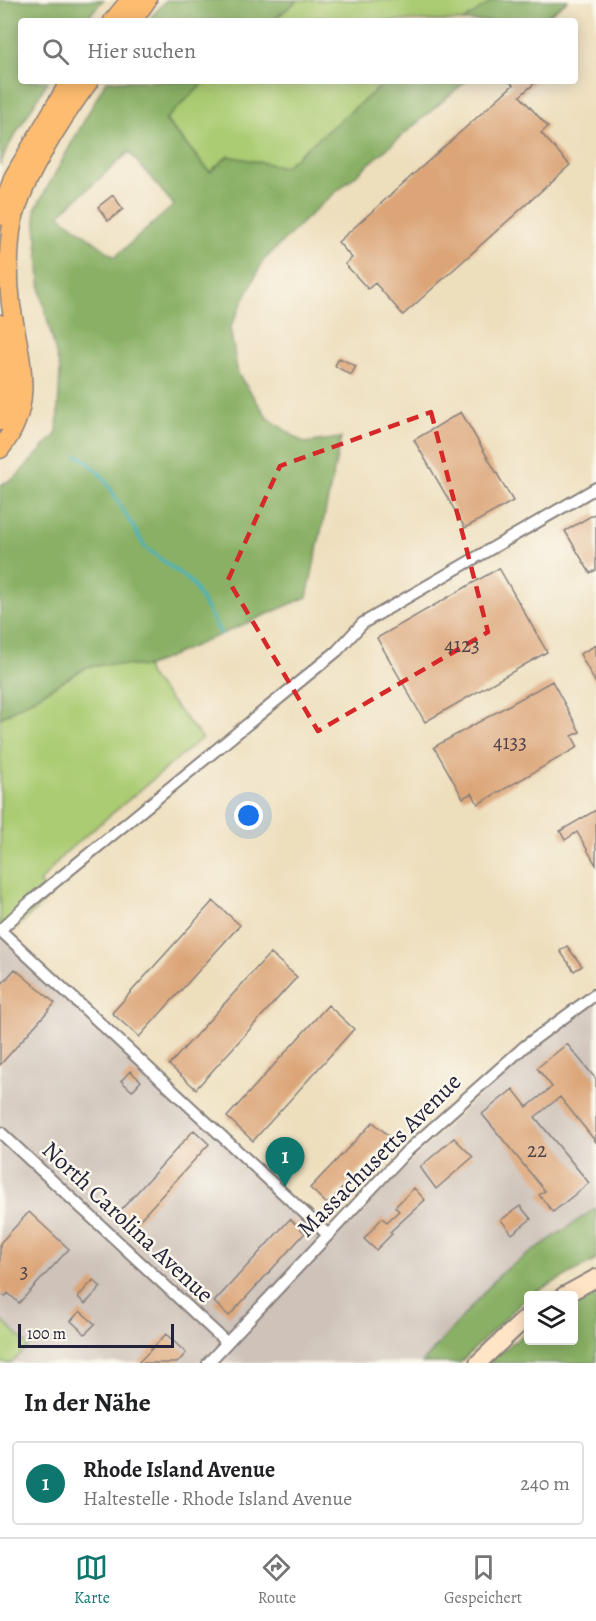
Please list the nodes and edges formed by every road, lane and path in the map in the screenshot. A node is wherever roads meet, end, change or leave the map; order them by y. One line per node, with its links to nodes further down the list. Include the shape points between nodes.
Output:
1 (129, 0): 3 (main road)
2 (147, 0): 4 (main road)
3 (115, 18)
4 (134, 18)
5 (68, 84): 7 (main road, via 14,176)
6 (87, 84): 10 (main road, via 23,190 11,228 8,260 23,401 12,435)
7 (0, 216)
8 (0, 324): 9 (main road, via 7,364 7,398)
9 (0, 421)
10 (0, 449)
11 (596, 489): 12 (street, via 363,623 337,651)
12 (0, 930): 15 (street)
13 (596, 994): 15 (street, Massachusetts Avenue, via 525,1046 440,1120)
14 (0, 1132): 19 (street, North Carolina Avenue)
15 (327, 1234): 19 (street, Massachusetts Avenue)
16 (596, 1278): 17 (main road)
17 (571, 1291)
18 (524, 1320): 21 (main road)
19 (227, 1343): 20 (street, Massachusetts Avenue)
20 (208, 1363)
21 (478, 1363)

